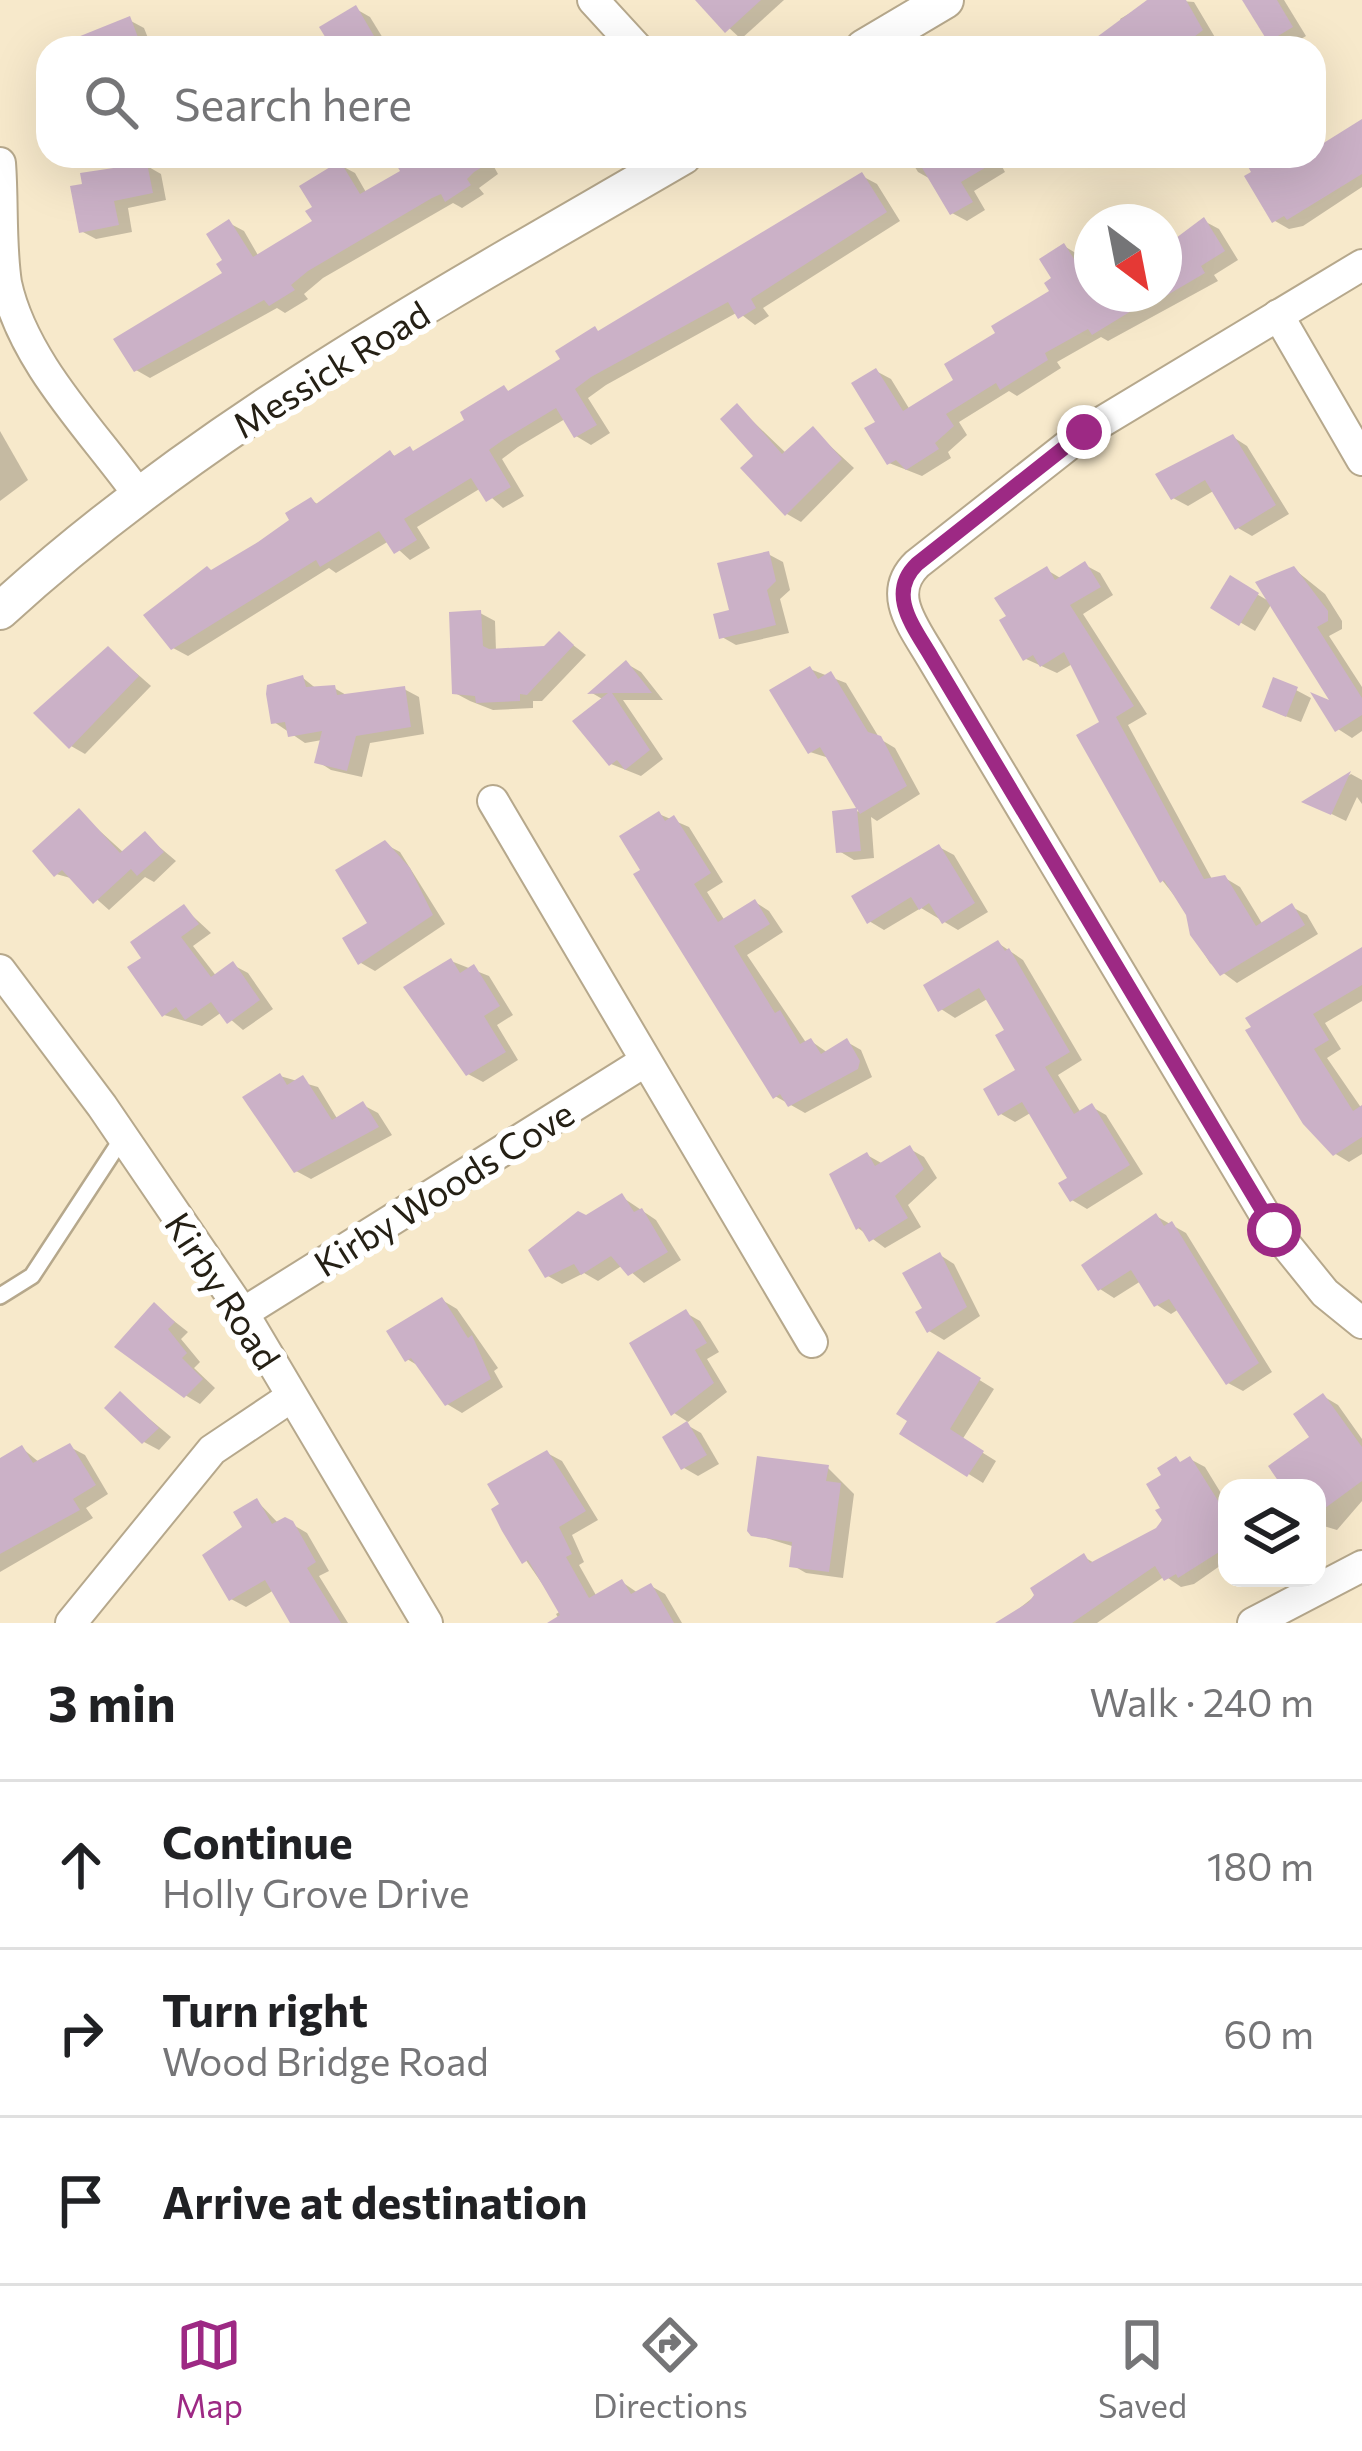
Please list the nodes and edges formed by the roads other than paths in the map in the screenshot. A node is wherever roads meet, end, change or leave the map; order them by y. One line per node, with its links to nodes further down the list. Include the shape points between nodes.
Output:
1 (593, 0): 3 (street)
2 (945, 0): 4 (street)
3 (626, 36)
4 (884, 36)
5 (0, 163): 10 (street, via 1,252 18,321)
6 (662, 168): 10 (street, Messick Road, via 332,361)
7 (1362, 266): 8 (street)
8 (1278, 315): 9 (street); 18 (street, via 1084,432 902,582 910,620 1274,1230 1324,1293)
9 (1362, 460)
10 (139, 494): 11 (street, Messick Road)
11 (0, 611)
12 (493, 801): 14 (street)
13 (0, 970): 15 (street, Kirby Road)
14 (644, 1062): 17 (street, Kirby Woods Cove); 19 (street)
15 (124, 1137): 16 (lane, via 32,1276); 17 (street, Kirby Road)
16 (0, 1296)
17 (242, 1313): 20 (street, Kirby Road)
18 (1362, 1323)
19 (812, 1342)
20 (291, 1397): 22 (street, via 212,1450); 23 (street, Kirby Road)
21 (1362, 1566): 24 (street)
22 (71, 1623)
23 (427, 1623)
24 (1252, 1623)

